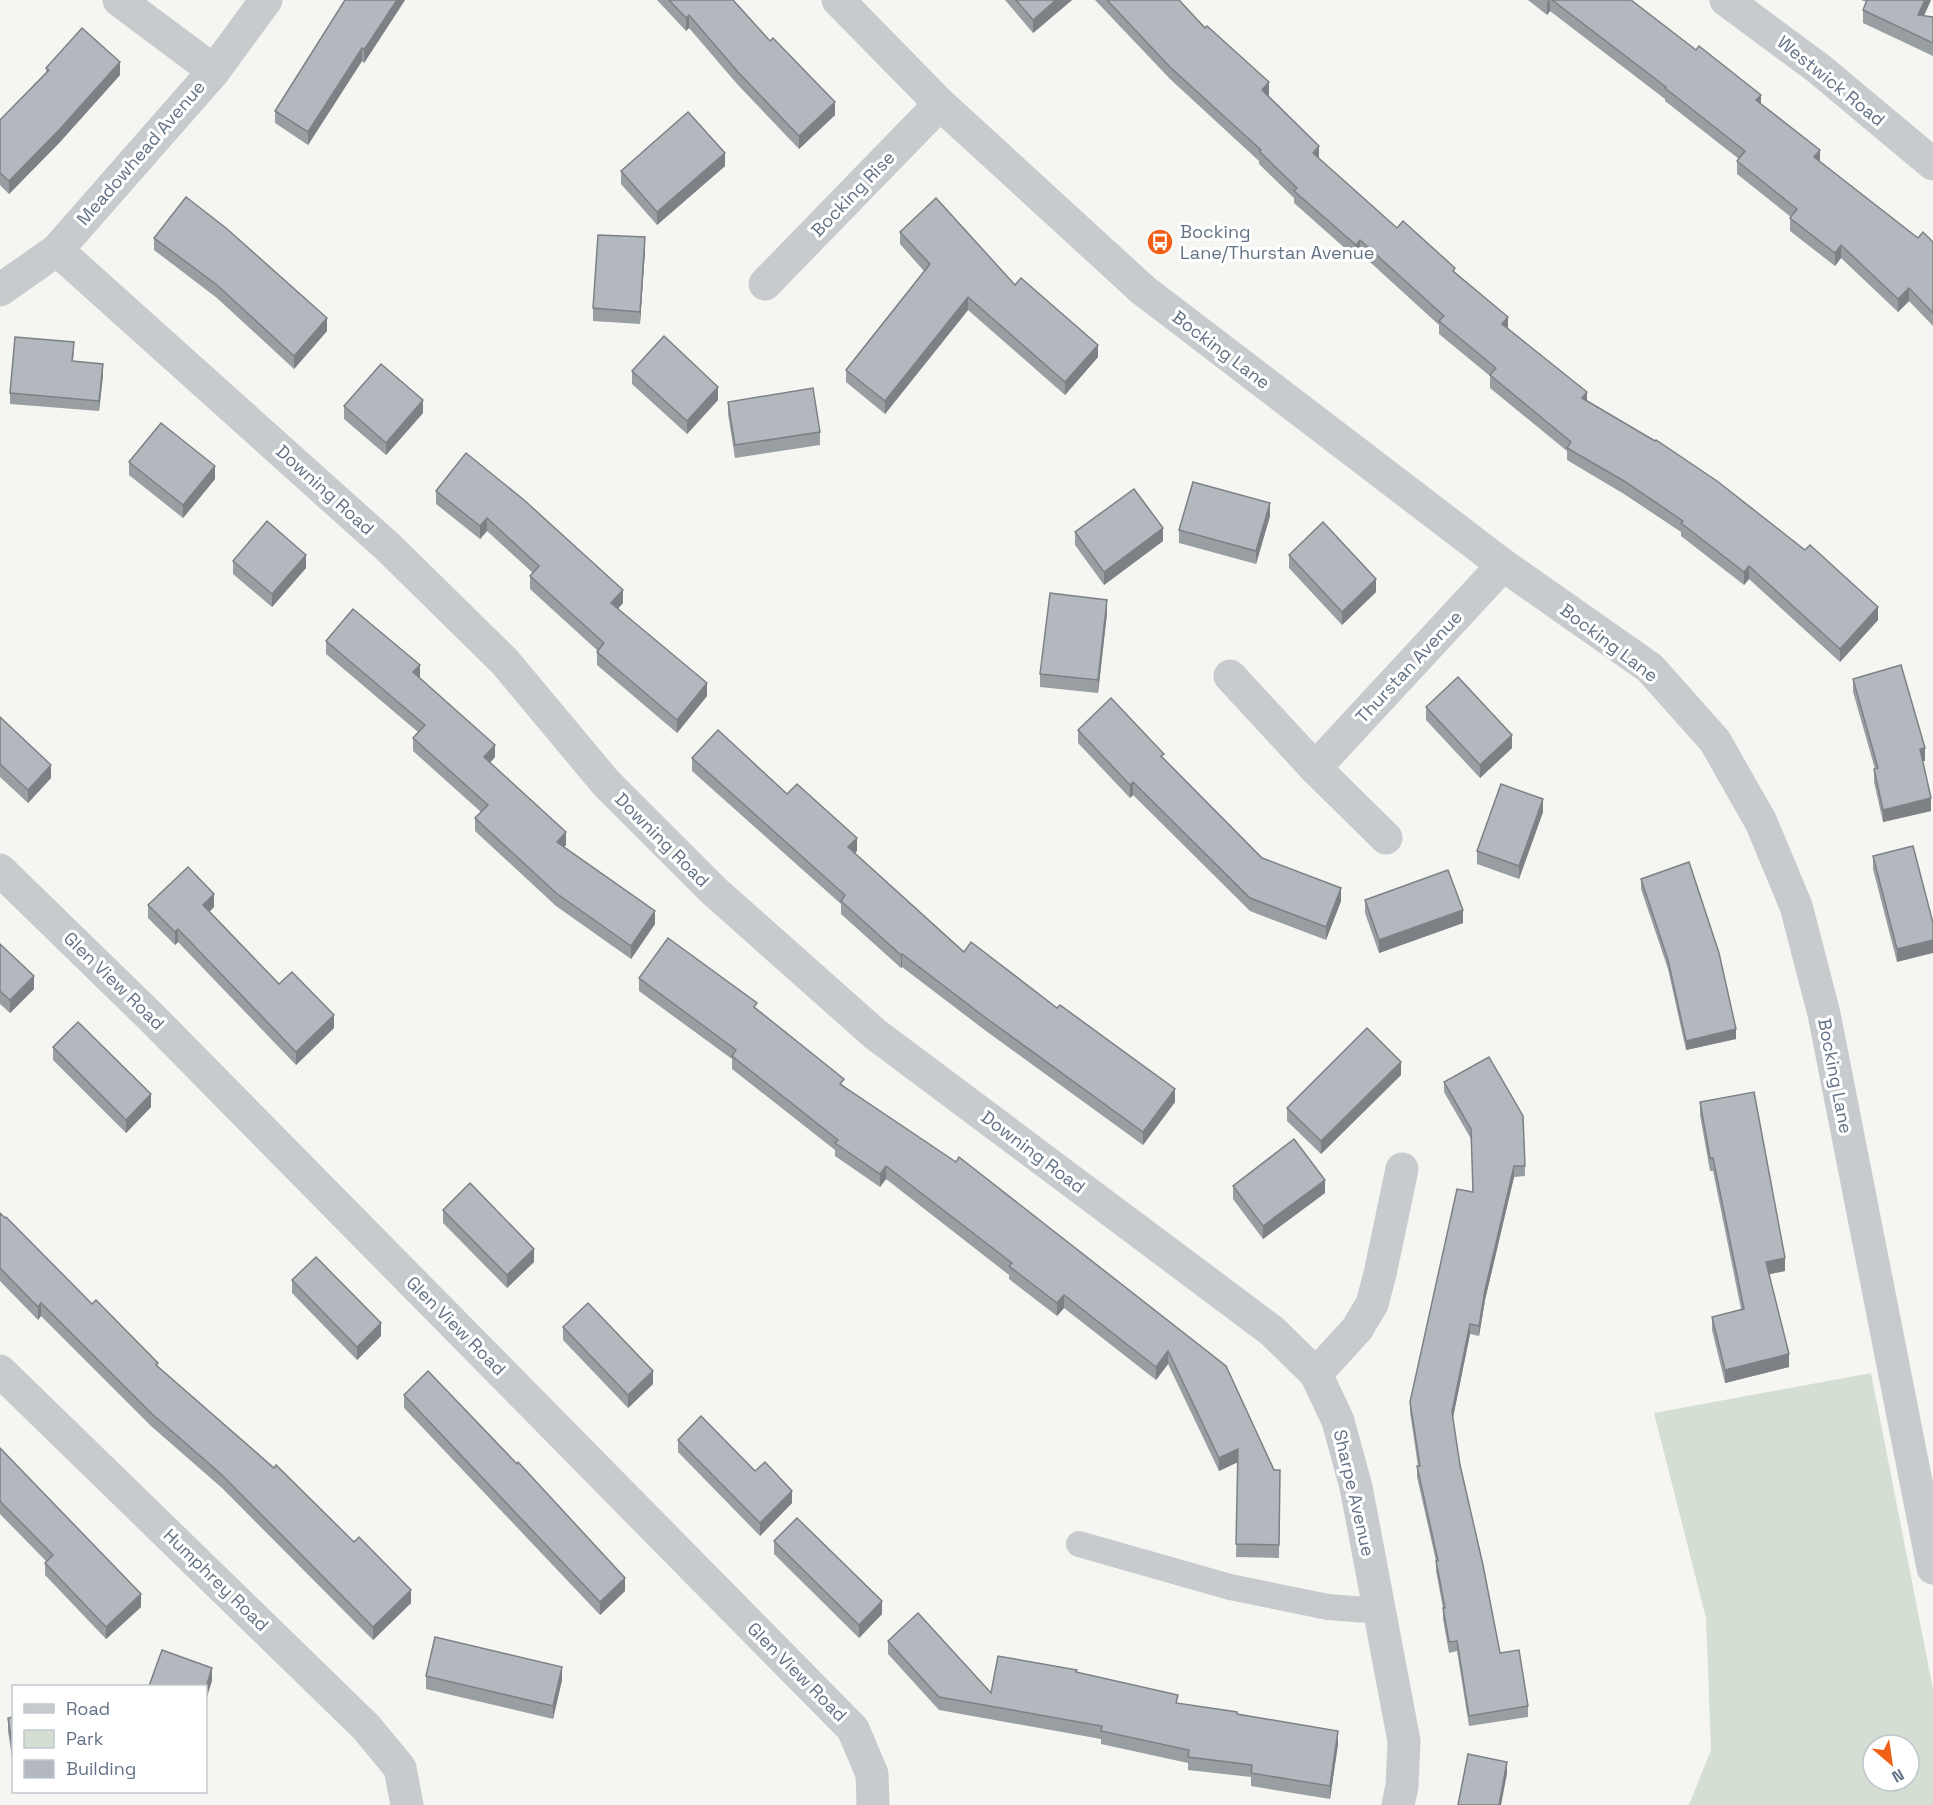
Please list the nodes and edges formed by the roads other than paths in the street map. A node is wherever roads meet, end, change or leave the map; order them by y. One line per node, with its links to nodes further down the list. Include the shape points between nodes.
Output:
1 (119, 0): 5 (street)
2 (266, 0): 5 (street, Meadowhead Avenue)
3 (838, 0): 6 (street, Bocking Lane)
4 (1726, 0): 7 (street, Westwick Road, via 1818,68)
5 (214, 71): 8 (street, Meadowhead Avenue)
6 (940, 104): 9 (street, Bocking Rise); 11 (street, Bocking Lane, via 1143,290)
7 (1933, 164)
8 (57, 250): 10 (street, Meadowhead Avenue); 18 (street, Downing Road, via 389,548 504,662 606,783 712,890 875,1034 1272,1331)
9 (765, 284)
10 (0, 290)
11 (1503, 565): 13 (street, Thurstan Avenue); 20 (street, Bocking Lane, via 1650,668 1715,741 1761,822 1796,906 1824,1014)
12 (1230, 676): 13 (street)
13 (1315, 768): 14 (street)
14 (1386, 838)
15 (0, 870): 23 (street, Glen View Road, via 152,1017 853,1729 872,1774)
16 (1402, 1169): 18 (street, via 1372,1304 1356,1329)
17 (0, 1371): 22 (street, Humphrey Road, via 366,1726 400,1768)
18 (1316, 1374): 21 (street, Sharpe Avenue, via 1338,1421 1356,1487)
19 (1079, 1544): 21 (lane, via 1230,1587 1328,1607)
20 (1933, 1568)
21 (1380, 1611): 24 (street, Sharpe Avenue, via 1404,1741)
22 (407, 1805)
23 (873, 1805)
24 (1398, 1805)

